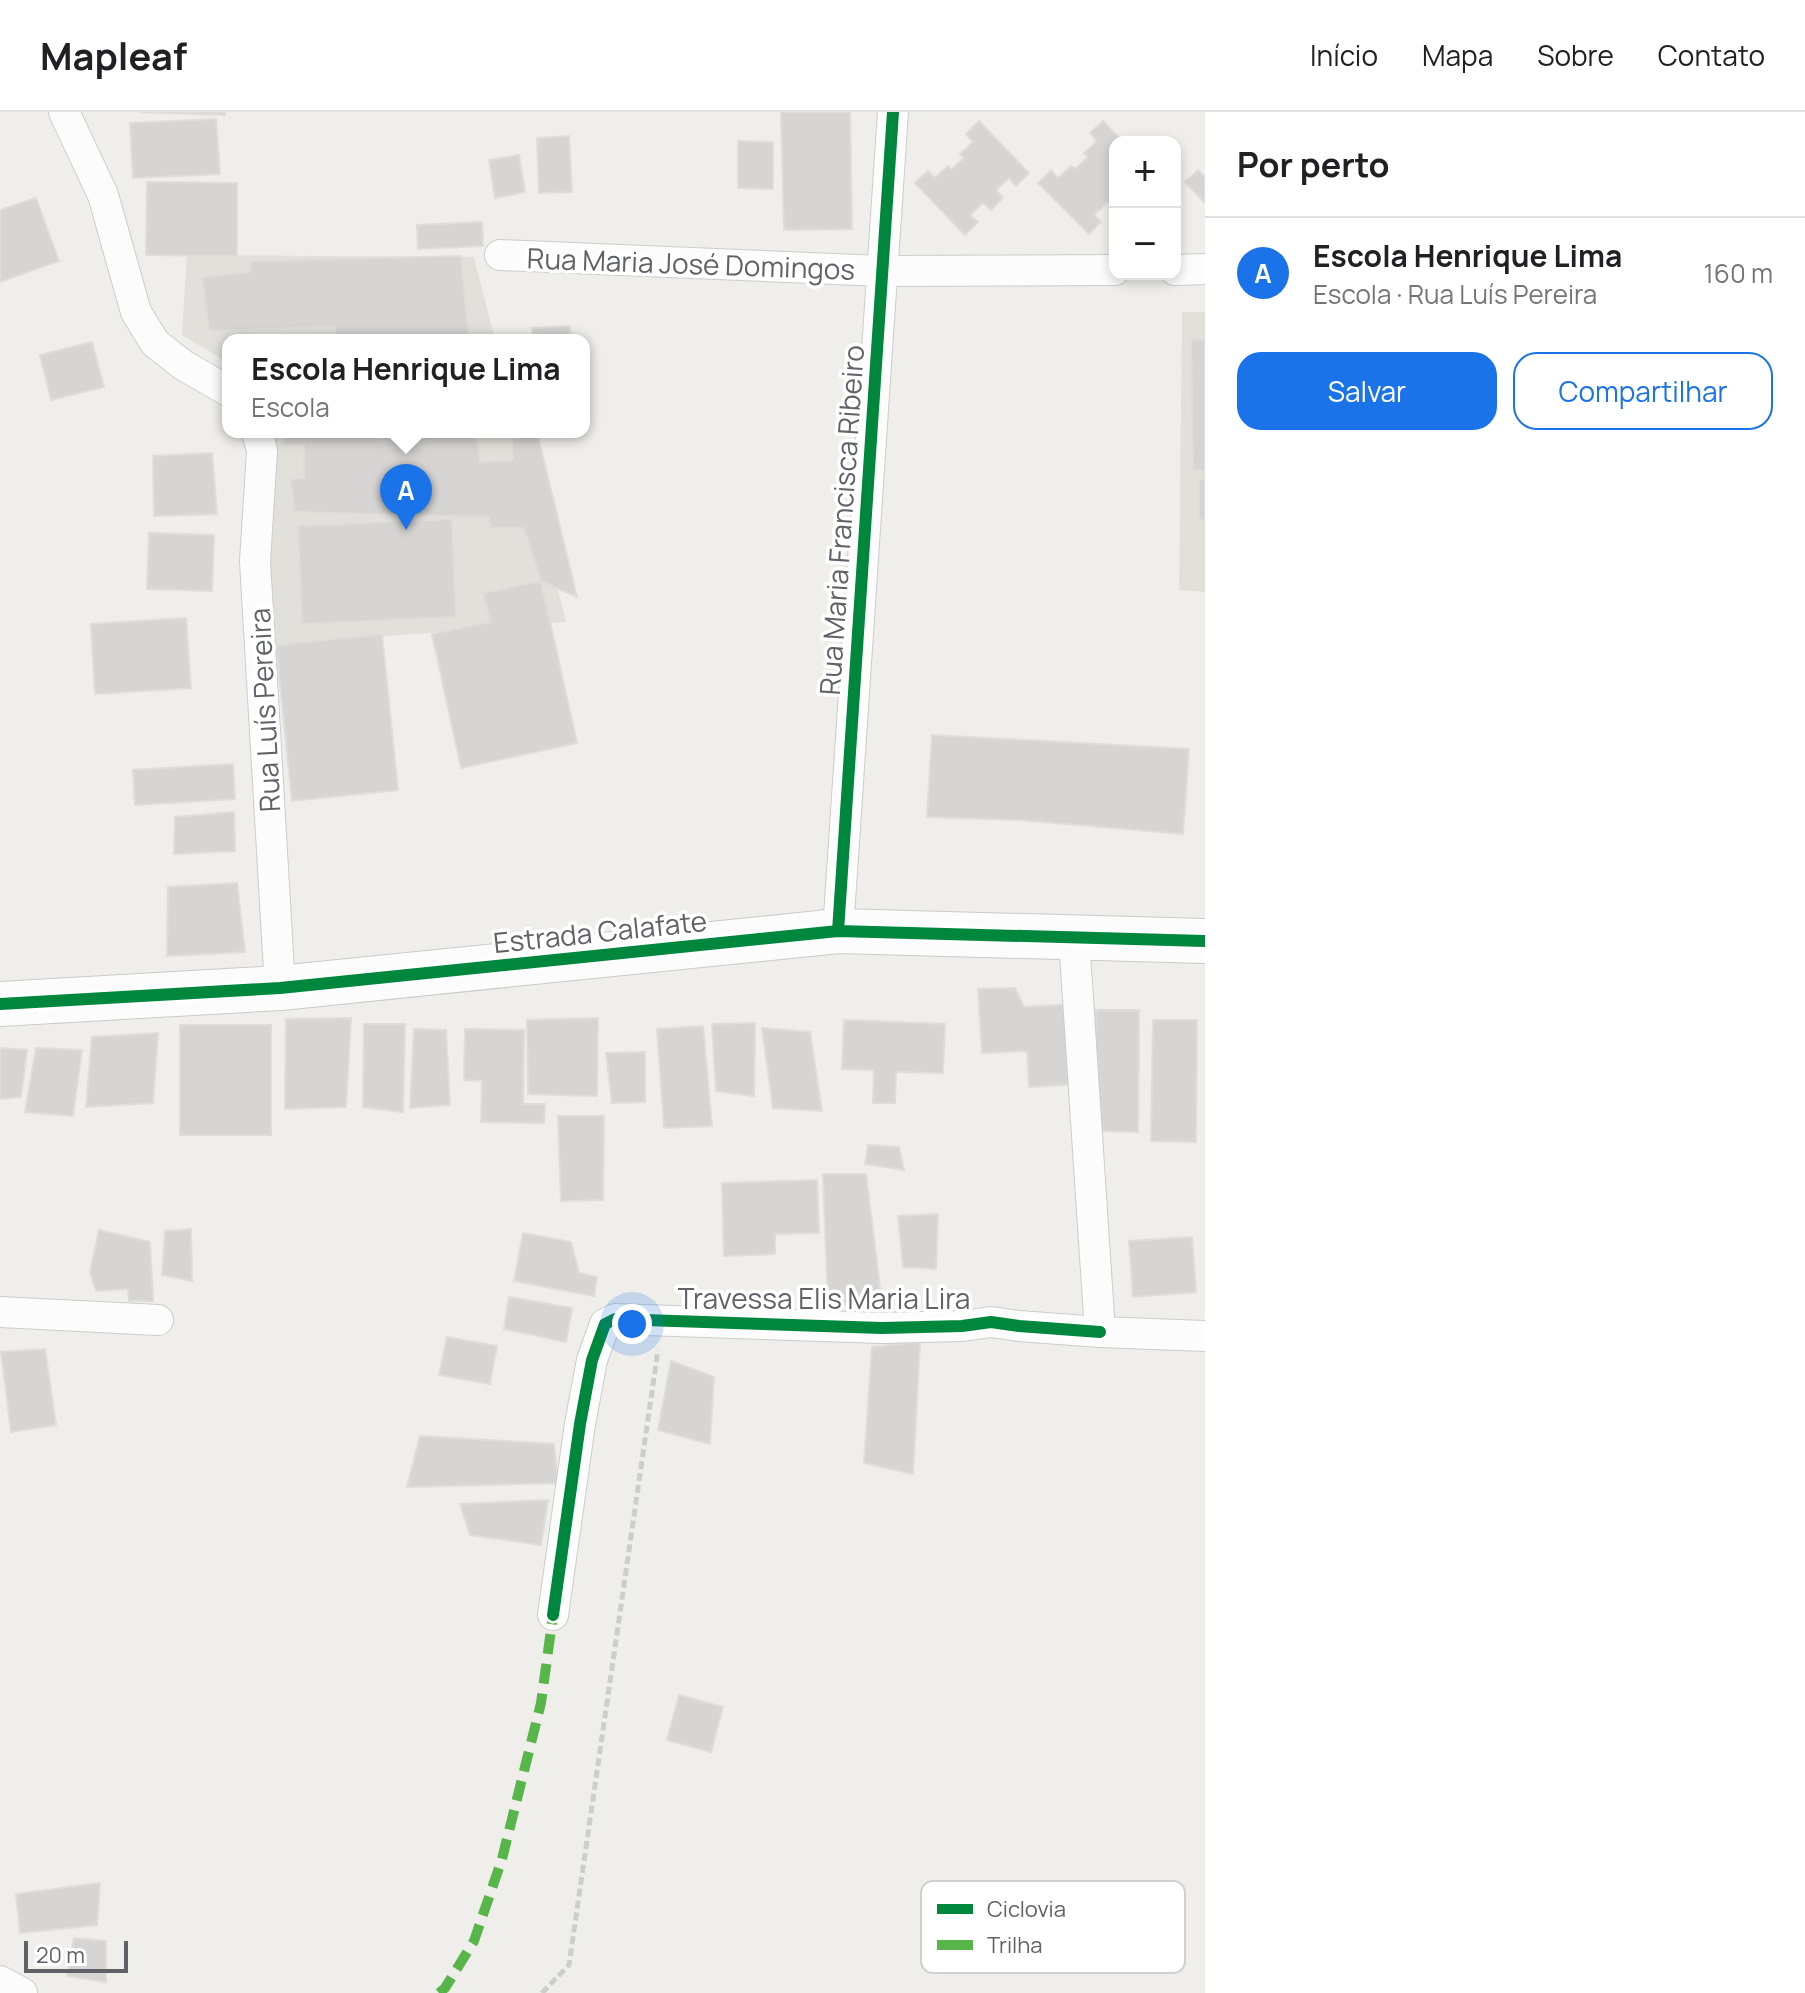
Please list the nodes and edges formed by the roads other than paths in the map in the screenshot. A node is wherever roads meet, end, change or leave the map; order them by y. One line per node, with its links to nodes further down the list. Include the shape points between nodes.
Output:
1 (64, 112): 8 (street, via 103,195 136,312 155,343)
2 (893, 112): 7 (street, Rua Maria Francisca Ribeiro)
3 (500, 255): 7 (street, Rua Maria José Domingos)
4 (1205, 269): 6 (street)
5 (1109, 270): 7 (street, Rua Maria José Domingos)
6 (1181, 270)
7 (882, 271): 10 (street, Rua Maria Francisca Ribeiro)
8 (222, 388)
9 (259, 438): 13 (street, Rua Luís Pereira, via 255,561)
10 (838, 931): 11 (street, Estrada Calafate); 13 (street, Estrada Calafate)
11 (1074, 938): 12 (street, Estrada Calafate); 17 (street)
12 (1205, 941)
13 (280, 988): 14 (street, Estrada Calafate)
14 (3, 1006)
15 (0, 1312): 16 (street)
16 (158, 1320)
17 (1100, 1332): 18 (street, Travessa Elis Maria Lira); 19 (street, Travessa Elis Maria Lira, via 991,1322 882,1328 615,1319 605,1324 580,1424)
18 (1205, 1336)
19 (553, 1615)
20 (0, 1981): 21 (street)
21 (22, 1993)

